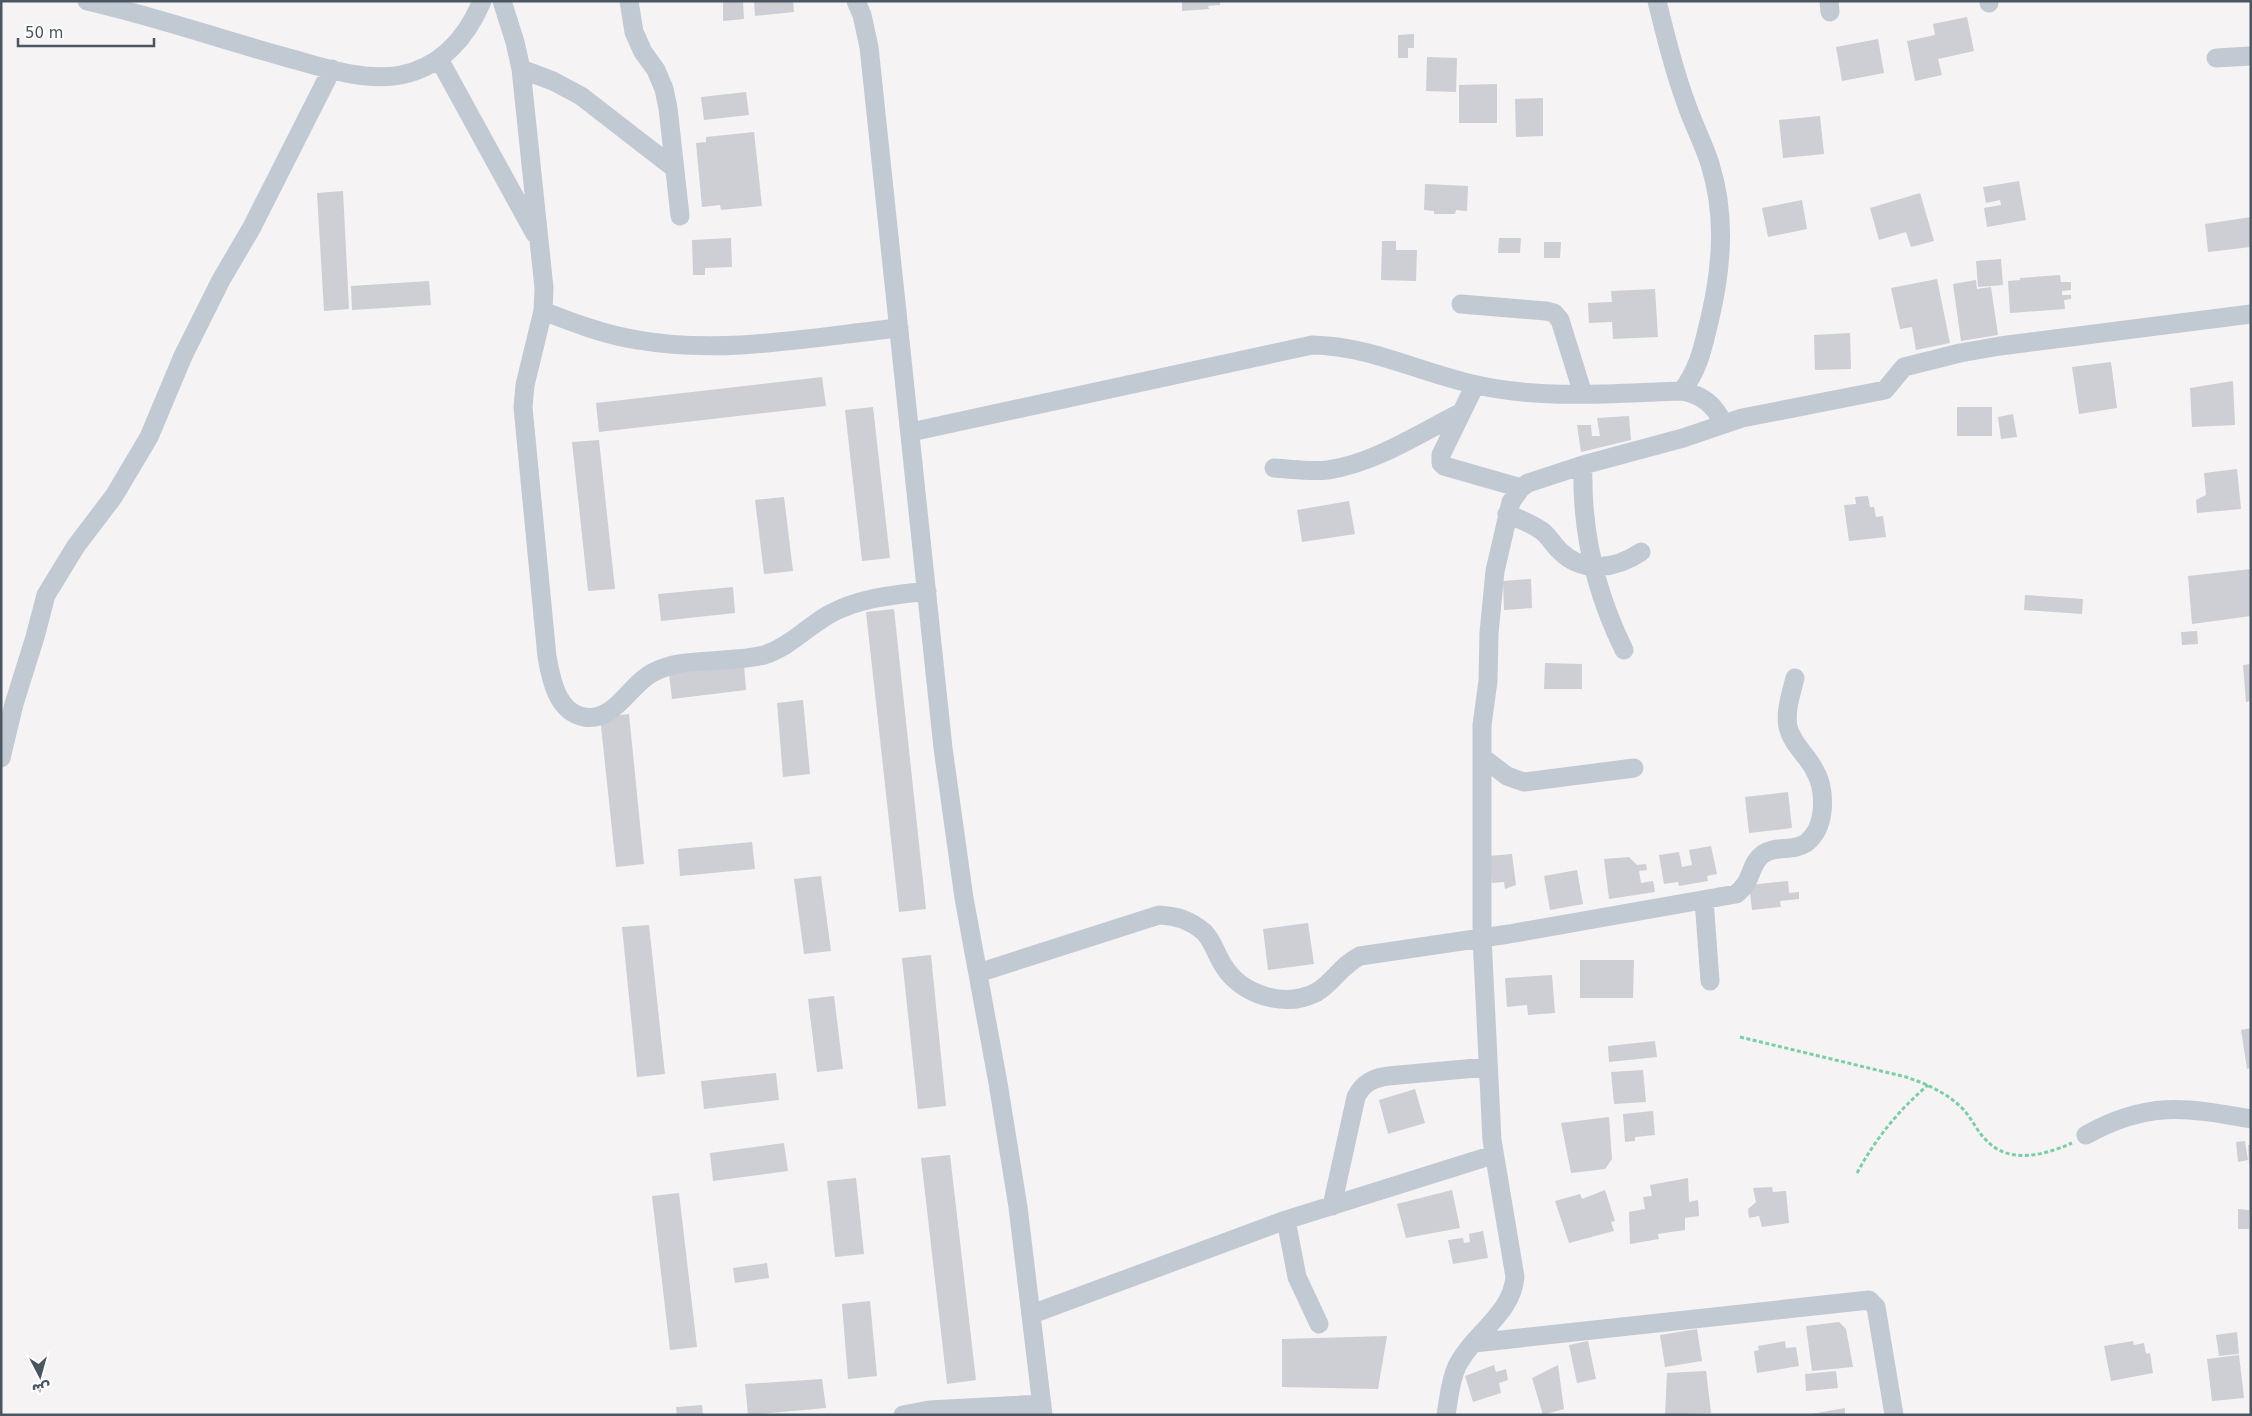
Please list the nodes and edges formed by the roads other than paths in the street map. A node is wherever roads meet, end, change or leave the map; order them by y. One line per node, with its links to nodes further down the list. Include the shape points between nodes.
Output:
1 (87, 1): 10 (street)
2 (482, 1): 9 (street, via 466,34)
3 (502, 1): 11 (street)
4 (629, 1): 12 (street, via 634,32 664,89)
5 (1657, 1): 20 (street, via 1685,101 1710,166 1721,223 1720,263 1714,302 1696,370)
6 (863, 6): 18 (street)
7 (2251, 56): 8 (street)
8 (2216, 58)
9 (440, 59): 10 (street, via 402,74 381,77); 14 (street)
10 (332, 69): 35 (street, via 257,219 182,356 149,437 114,496 76,546 46,595)
11 (521, 69): 12 (street, via 581,96); 14 (street)
12 (674, 168): 13 (street)
13 (680, 216)
14 (539, 242): 16 (street)
15 (1462, 304): 21 (street, via 1554,313 1560,320)
16 (543, 311): 18 (street, via 627,338 686,346 735,346); 31 (street, via 525,385 524,429 547,657 553,682 564,706 585,717 597,716 609,712 643,679 661,668 761,656 787,645 813,624 846,606 883,596)
17 (2251, 314): 23 (street, via 1960,353 1904,367 1885,390)
18 (899, 328): 24 (street)
19 (1475, 385): 21 (street, via 1522,393); 22 (street); 24 (street, via 1361,350 1312,345)
20 (1682, 391): 21 (street); 23 (street, via 1703,397 1712,404)
21 (1583, 394)
22 (1462, 412): 26 (street, via 1358,462 1310,471); 27 (street, via 1441,455 1441,463)
23 (1723, 423): 25 (street, via 1683,438)
24 (911, 432): 31 (street)
25 (1583, 465): 27 (street); 30 (street, via 1585,527)
26 (1274, 468)
27 (1521, 488): 28 (street)
28 (1507, 514): 30 (street, via 1543,532 1567,558); 34 (street, via 1491,601)
29 (1640, 552): 30 (street, via 1618,564)
30 (1592, 567): 32 (street, via 1605,610)
31 (926, 591): 39 (street, via 953,823)
32 (1624, 650)
33 (1795, 678): 37 (street, via 1788,726 1794,743 1809,760 1820,783 1822,808 1818,828 1805,844 1763,854 1757,860 1748,883 1736,894)
34 (1482, 757): 36 (street, via 1507,776 1524,782); 38 (street)
35 (1, 758)
36 (1634, 768)
37 (1704, 900): 38 (street); 40 (street)
38 (1482, 937): 39 (street, via 1360,956 1316,992 1299,998 1264,996 1248,989 1223,965 1206,934 1176,916 1159,914); 41 (street)
39 (978, 973): 47 (street, via 998,1083)
40 (1710, 981)
41 (1487, 1067): 44 (street); 45 (street, via 1380,1077 1365,1084 1356,1097)
42 (2251, 1119): 43 (street, via 2180,1108 2155,1110 2131,1114)
43 (2086, 1135)
44 (1493, 1155): 45 (street); 49 (street, via 1515,1277 1514,1287 1506,1304)
45 (1332, 1206): 46 (street)
46 (1286, 1220): 47 (street); 48 (street, via 1296,1277)
47 (1032, 1314): 50 (street)
48 (1320, 1324)
49 (1474, 1343): 52 (street, via 1452,1378); 53 (street, via 1869,1300 1876,1306)
50 (1042, 1409): 51 (street, via 929,1410)
51 (903, 1415)
52 (1446, 1415)
53 (1894, 1415)

